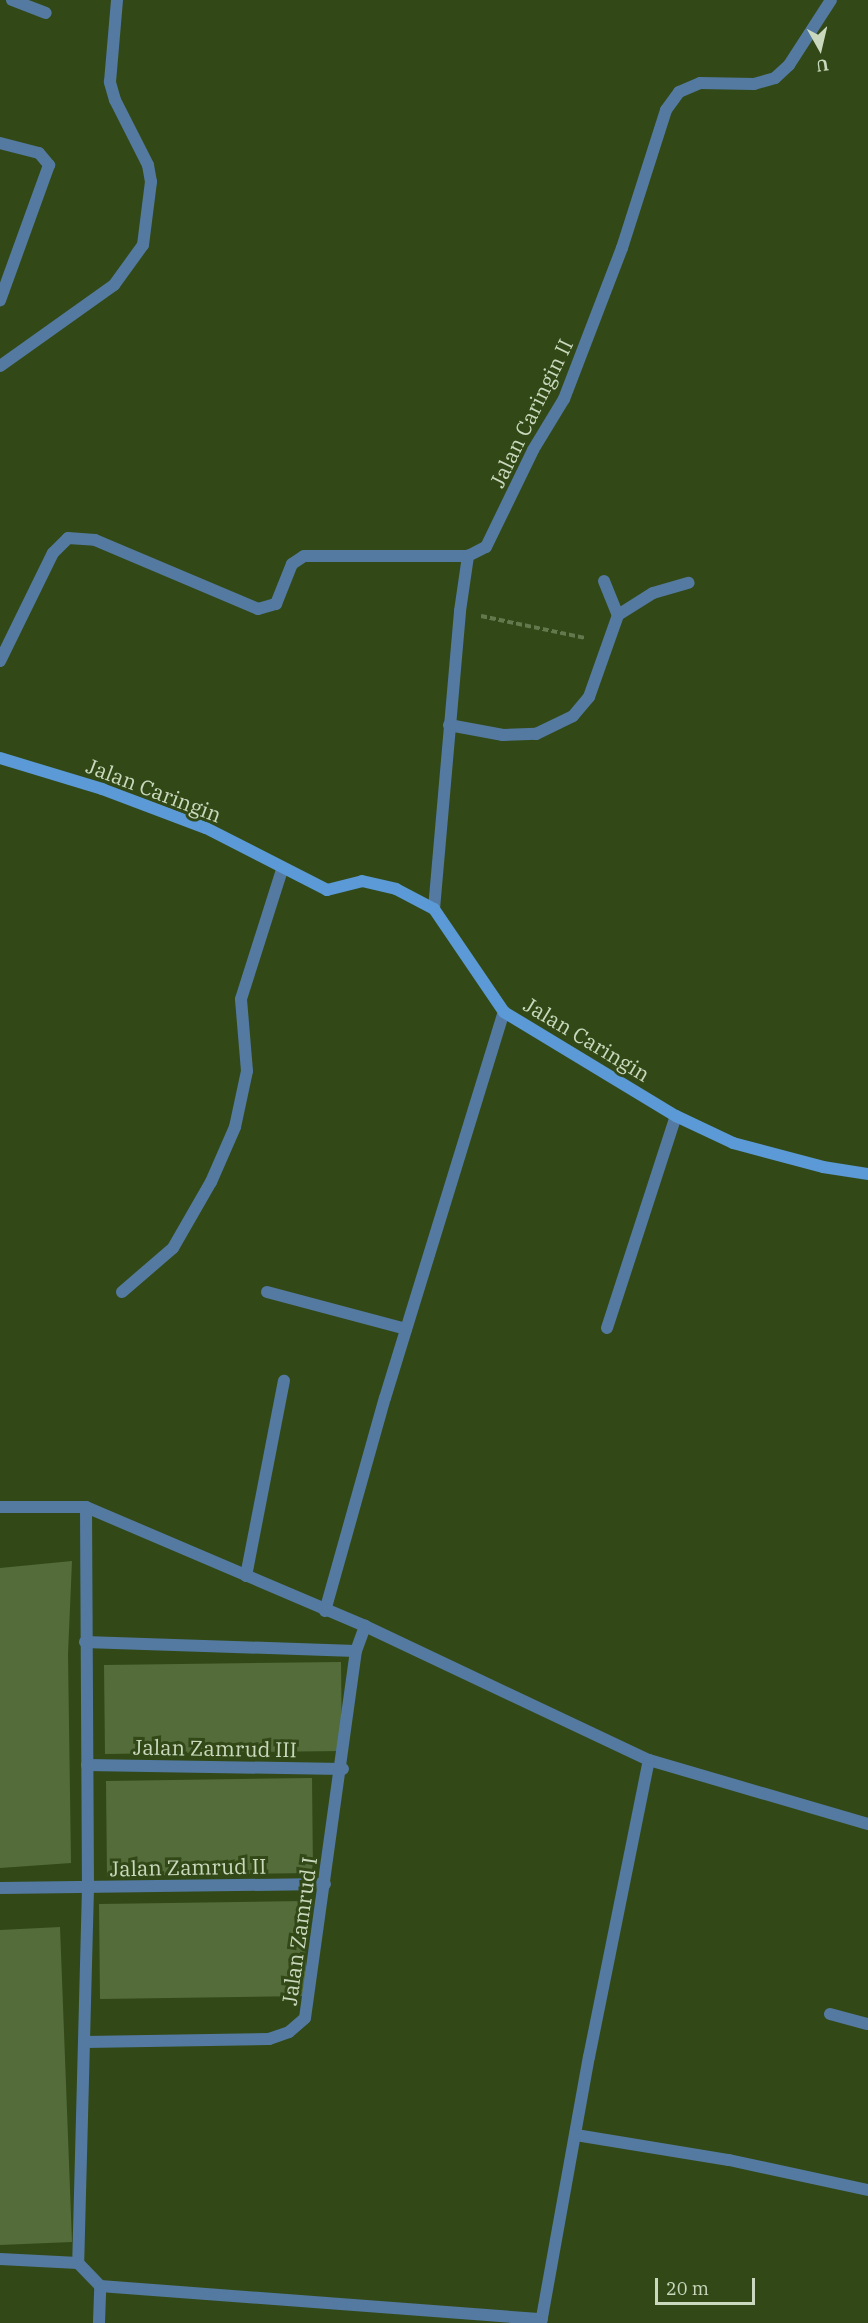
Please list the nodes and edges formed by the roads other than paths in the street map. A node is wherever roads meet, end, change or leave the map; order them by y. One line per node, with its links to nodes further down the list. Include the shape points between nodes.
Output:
1 (12, 0): 4 (street)
2 (117, 0): 7 (street, via 110,82 152,182 143,245 114,285)
3 (831, 0): 8 (street, Jalan Caringin II, via 795,57 775,78 754,84 700,82 679,92 666,111 622,248 564,399 533,450 486,547)
4 (46, 13)
5 (0, 143): 6 (street, via 39,153 49,165)
6 (0, 300)
7 (0, 366)
8 (468, 556): 12 (street, via 304,556 292,564 276,604 258,609 96,540 68,538 53,553); 13 (street)
9 (604, 581): 11 (street)
10 (689, 583): 11 (street, via 653,593)
11 (618, 615): 13 (street, via 589,697 573,716 536,734 503,735)
12 (0, 662)
13 (449, 725): 16 (street)
14 (0, 758): 15 (street, Jalan Caringin, via 102,789 206,828)
15 (282, 870): 16 (street, Jalan Caringin, via 327,891 345,884 377,882); 20 (street, via 241,999 247,1071 235,1127 211,1182 173,1248)
16 (434, 909): 17 (street, Jalan Caringin)
17 (504, 1011): 18 (street, Jalan Caringin); 23 (street)
18 (676, 1116): 19 (street, Jalan Caringin, via 733,1143 823,1167); 22 (street)
19 (868, 1174)
20 (122, 1292)
21 (267, 1292): 23 (street)
22 (607, 1328)
23 (406, 1329): 28 (street)
24 (284, 1382): 27 (street)
25 (0, 1507): 26 (street)
26 (86, 1507): 27 (street); 30 (street)
27 (246, 1576): 28 (street)
28 (325, 1611): 29 (street)
29 (365, 1626): 31 (street, Jalan Zamrud I); 32 (street)
30 (85, 1642): 31 (street); 33 (street)
31 (356, 1651): 34 (street, Jalan Zamrud I)
32 (649, 1760): 35 (street); 42 (street)
33 (87, 1765): 34 (street, Jalan Zamrud III); 38 (street)
34 (343, 1769): 36 (street, Jalan Zamrud I)
35 (868, 1824)
36 (325, 1884): 38 (street, Jalan Zamrud II); 41 (street, Jalan Zamrud I, via 305,2018 289,2032 269,2039)
37 (0, 1888): 38 (street, Jalan Zamrud II)
38 (88, 1888): 41 (street)
39 (830, 2014): 40 (street)
40 (868, 2024)
41 (86, 2042): 45 (street)
42 (576, 2135): 43 (street, via 729,2160); 47 (street)
43 (868, 2190)
44 (0, 2259): 45 (street)
45 (78, 2263): 46 (street)
46 (100, 2286): 47 (street); 48 (street)
47 (542, 2321)
48 (99, 2323)

